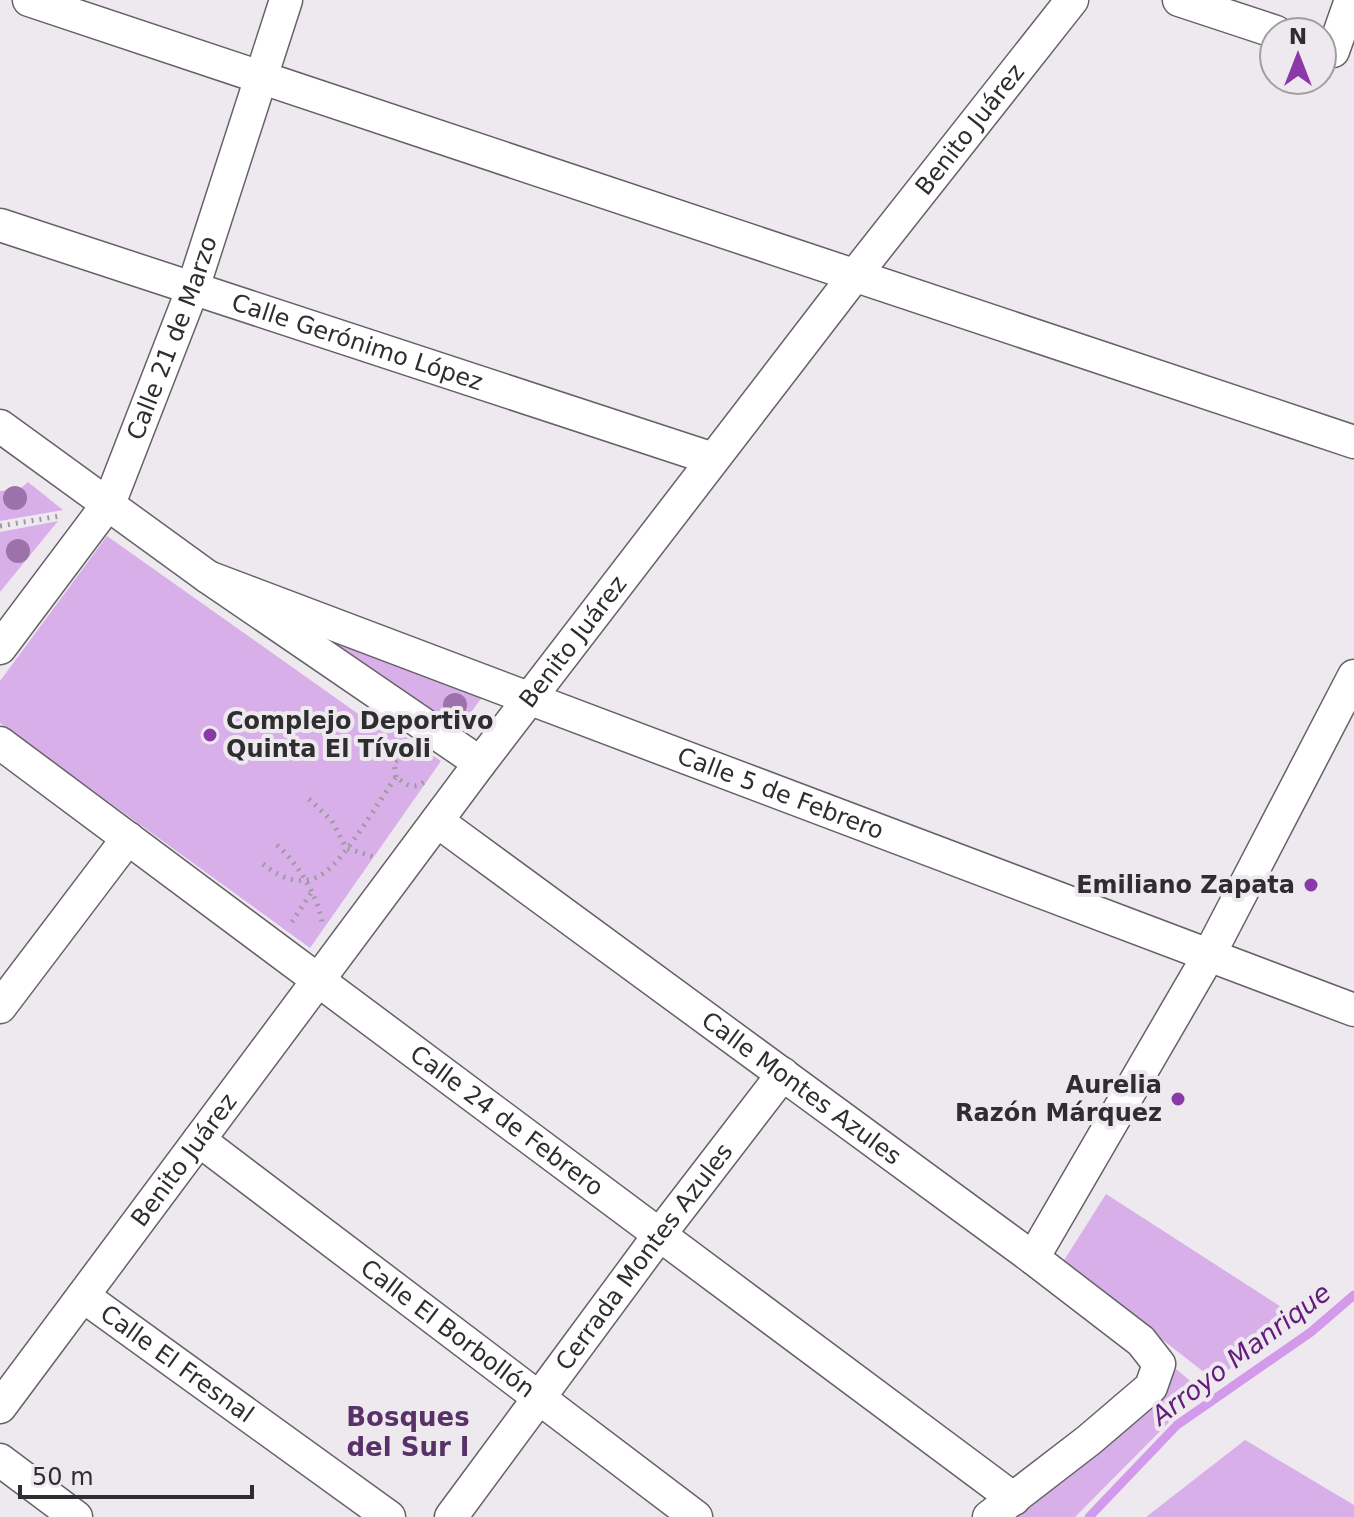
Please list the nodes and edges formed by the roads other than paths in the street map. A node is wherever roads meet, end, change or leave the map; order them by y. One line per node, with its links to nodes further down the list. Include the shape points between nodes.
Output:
1 (29, 0): 8 (street)
2 (286, 0): 8 (street, Calle 21 de Marzo)
3 (1072, 0): 10 (street, Benito Juárez)
4 (1179, 0): 6 (street)
5 (1351, 0): 7 (street)
6 (1258, 26)
7 (1338, 45)
8 (261, 77): 10 (street); 11 (street, Calle 21 de Marzo)
9 (0, 225): 11 (street, Calle Gerónimo López)
10 (855, 275): 13 (street); 14 (street, Benito Juárez)
11 (193, 288): 14 (street, Calle Gerónimo López); 15 (street, Calle 21 de Marzo)
12 (0, 426): 15 (street, Calle 5 de Febrero)
13 (1354, 442)
14 (713, 459): 19 (street, Benito Juárez)
15 (108, 504): 16 (street, Calle 5 de Febrero); 17 (street, Calle 21 de Marzo)
16 (208, 577): 19 (street, Calle 5 de Febrero); 21 (street, Calle 5 de Febrero)
17 (0, 648)
18 (1354, 676): 24 (street)
19 (530, 699): 21 (street, Benito Juárez); 24 (street, Calle 5 de Febrero)
20 (0, 743): 23 (street, Calle 24 de Febrero)
21 (480, 763): 22 (street, Benito Juárez)
22 (437, 821): 25 (street, Benito Juárez); 28 (street, Calle Montes Azules)
23 (128, 838): 25 (street, Calle 24 de Febrero); 26 (street)
24 (1209, 955): 27 (street, Calle 5 de Febrero); 31 (street)
25 (318, 980): 29 (street, Benito Juárez); 30 (street, Calle 24 de Febrero)
26 (0, 1007)
27 (1354, 1010)
28 (783, 1074): 30 (street, Cerrada Montes Azules); 31 (street, Calle Montes Azules)
29 (199, 1140): 32 (street, Benito Juárez); 33 (street, Calle El Borbollón)
30 (660, 1234): 33 (street, Cerrada Montes Azules); 36 (street, Calle 24 de Febrero)
31 (1033, 1258): 36 (street, Calle Montes Azules, via 1141,1341 1159,1364 1151,1387)
32 (83, 1296): 34 (street, Benito Juárez); 38 (street, Calle El Fresnal)
33 (538, 1400): 39 (street, Cerrada Montes Azules); 40 (street, Calle El Borbollón)
34 (0, 1407)
35 (0, 1460): 37 (street)
36 (1002, 1508)
37 (76, 1517)
38 (389, 1517)
39 (451, 1517)
40 (696, 1517)

